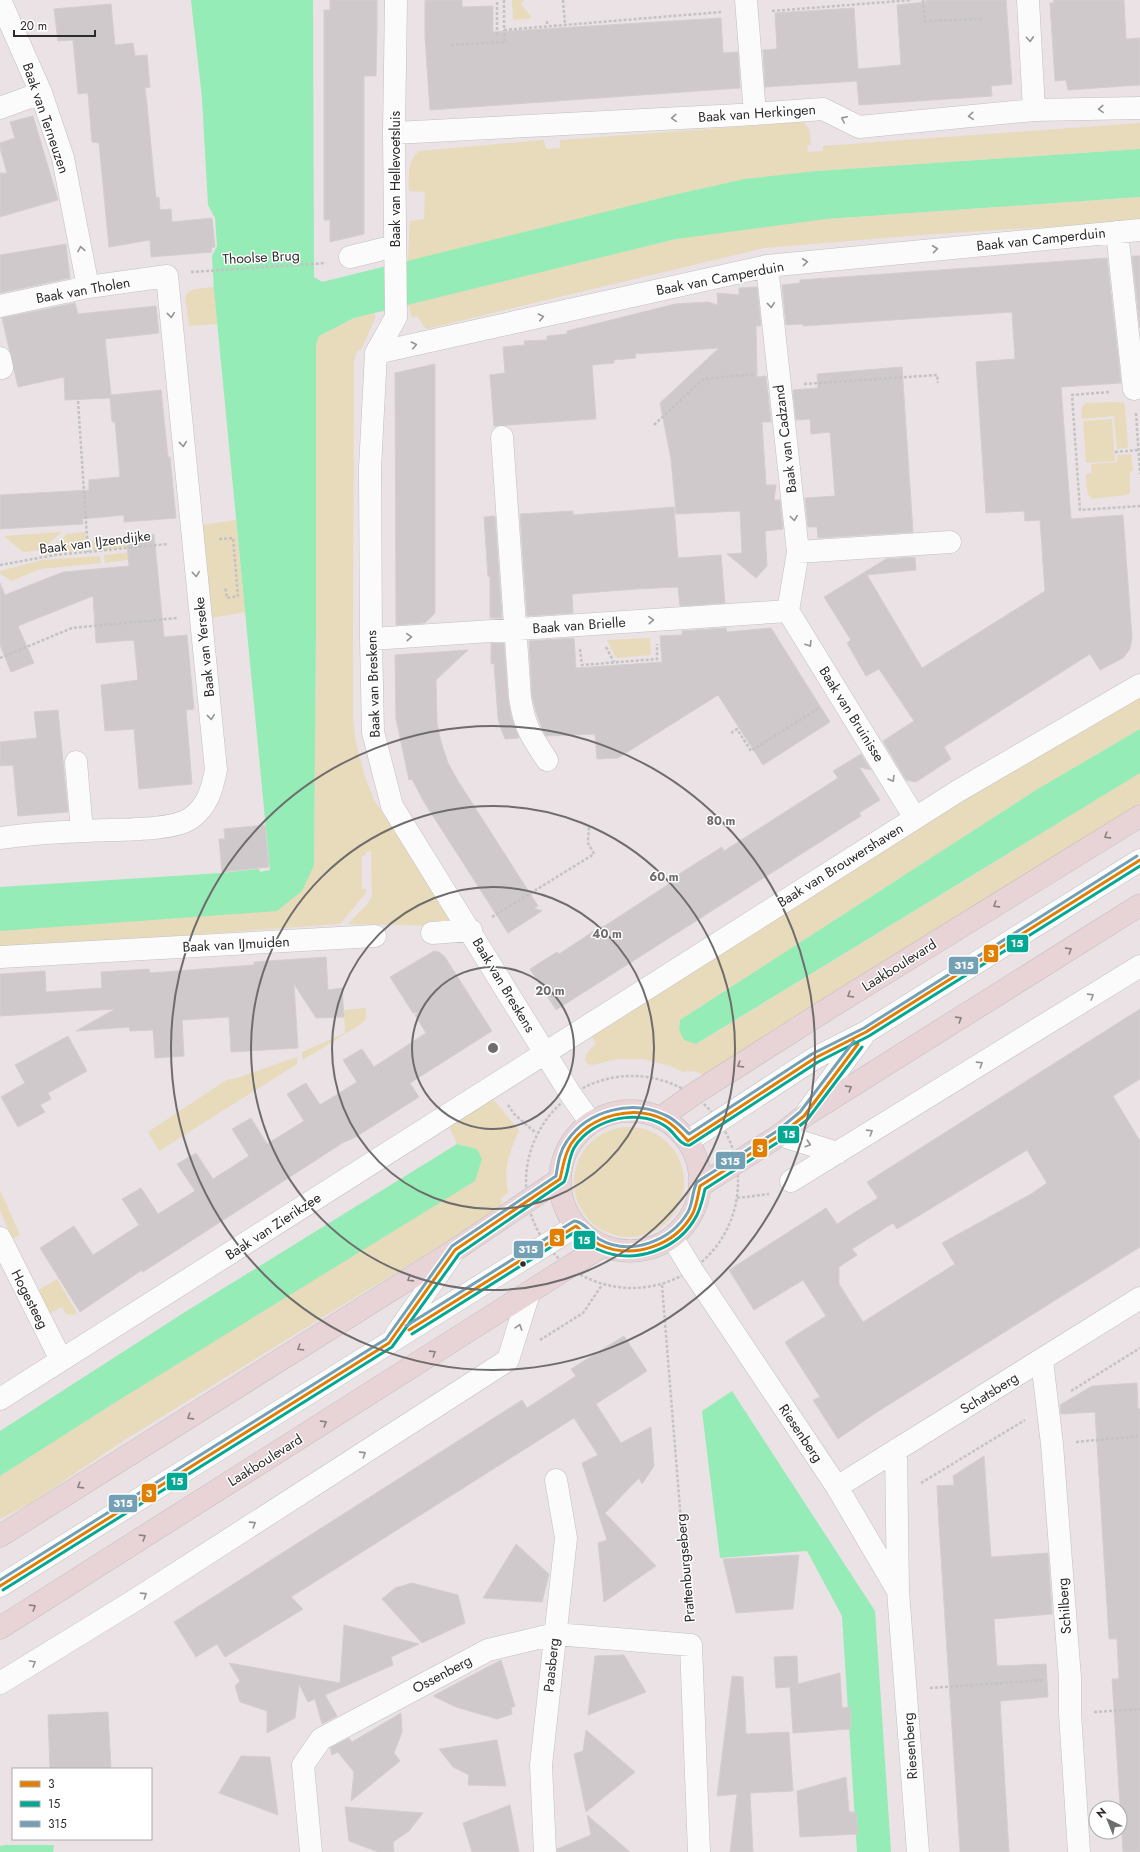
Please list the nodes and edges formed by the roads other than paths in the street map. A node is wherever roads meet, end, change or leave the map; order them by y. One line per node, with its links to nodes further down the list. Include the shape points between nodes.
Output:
1 (0, 0): 5 (street, Baak van Terneuzen)
2 (396, 0): 10 (street, Baak van Hellevoetsluis)
3 (746, 0): 9 (street)
4 (1028, 0): 8 (street, one-way to 8)
5 (41, 93): 6 (street); 17 (street, Baak van Terneuzen, one-way to 5, via 63,158)
6 (0, 108)
7 (1140, 108): 8 (street, Baak van Herkingen, one-way to 8)
8 (1034, 110): 9 (street, Baak van Herkingen, one-way to 9, via 859,127 823,109)
9 (756, 114): 10 (street, Baak van Herkingen, one-way to 10)
10 (394, 133): 13 (street, Baak van Hellevoetsluis)
11 (1140, 230): 12 (street, Baak van Camperduin)
12 (1116, 232): 15 (street, Baak van Camperduin, one-way to 12); 20 (street)
13 (395, 246): 14 (street); 19 (street, Baak van Hellevoetsluis, via 396,317)
14 (350, 257)
15 (767, 266): 19 (street, Baak van Camperduin, one-way to 15); 23 (street, Baak van Cadzand, one-way to 23)
16 (167, 276): 17 (street, Baak van Tholen); 32 (street, Baak van Yerseke, one-way to 32, via 216,770 205,805 191,818 173,826)
17 (88, 287): 18 (street, Baak van Tholen)
18 (0, 306)
19 (376, 353): 26 (street, Baak van Breskens, via 370,468)
20 (1134, 389)
21 (502, 437): 25 (street)
22 (950, 542): 23 (street)
23 (798, 552): 24 (street, Baak van Cadzand)
24 (788, 611): 25 (street, Baak van Brielle, one-way to 24); 31 (street, Baak van Bruinisse, one-way to 31)
25 (516, 630): 26 (street, Baak van Brielle, one-way to 25); 28 (street, via 522,718)
26 (370, 639): 36 (street, Baak van Breskens, via 373,732 392,806)
27 (1140, 685): 31 (street, Baak van Brouwershaven)
28 (547, 760)
29 (76, 762): 32 (street)
30 (1140, 816): 44 (main road, Laakboulevard, one-way to 44, via 841,1001)
31 (915, 818): 42 (street, Baak van Brouwershaven)
32 (82, 831): 33 (street, Baak van Yerseke)
33 (0, 838)
34 (1140, 860): 41 (street)
35 (1140, 905): 43 (main road, one-way to 35)
36 (471, 930): 37 (street); 42 (street, Baak van Breskens)
37 (432, 932)
38 (375, 936): 39 (street, Baak van IJmuiden)
39 (0, 958)
40 (1140, 966): 48 (street, one-way to 40)
41 (866, 1032): 43 (street); 47 (street, via 815,1058)
42 (545, 1052): 45 (street, Baak van Breskens); 60 (street, Baak van Zierikzee)
43 (804, 1116): 46 (main road)
44 (660, 1118): 45 (main road, via 637,1111 613,1114); 47 (main road, via 676,1128)
45 (591, 1123): 49 (main road, via 575,1138 564,1157)
46 (780, 1135): 48 (street, one-way to 48); 51 (main road)
47 (688, 1141): 51 (main road, via 700,1170)
48 (836, 1153): 50 (street)
49 (560, 1179): 52 (main road, via 567,1211); 56 (main road)
50 (791, 1182)
51 (700, 1186): 53 (main road, via 698,1201 692,1215)
52 (576, 1226): 55 (main road); 59 (street)
53 (672, 1237): 55 (main road, via 656,1247 638,1251 620,1251); 65 (street, Riesenberg)
54 (0, 1238): 60 (street, Hogesteeg)
55 (602, 1246): 57 (main road, Laakboulevard)
56 (455, 1250): 59 (street); 66 (main road, one-way to 66)
57 (529, 1293): 69 (main road, Laakboulevard, one-way to 57); 71 (street, one-way to 57, via 132,1602 508,1360)
58 (1140, 1298): 61 (street, Schatsberg)
59 (389, 1343): 67 (street)
60 (61, 1360): 62 (street, Baak van Zierikzee)
61 (1042, 1360): 63 (street, Schatsberg); 76 (street, Schilberg, via 1052,1444 1070,1678)
62 (0, 1399)
63 (896, 1450): 65 (street, Schatsberg); 68 (street, Riesenberg)
64 (556, 1480): 70 (street, Paasberg, via 566,1538)
65 (837, 1487): 68 (street, Riesenberg)
66 (0, 1536)
67 (0, 1586)
68 (898, 1592): 75 (street, Riesenberg)
69 (0, 1628)
70 (555, 1634): 72 (street, Ossenberg, via 488,1650 321,1739 303,1765); 73 (street, Paasberg, via 541,1765); 74 (street, Ossenberg, via 691,1645)
71 (0, 1683)
72 (311, 1852)
73 (545, 1852)
74 (699, 1852)
75 (918, 1852)
76 (1079, 1852)

